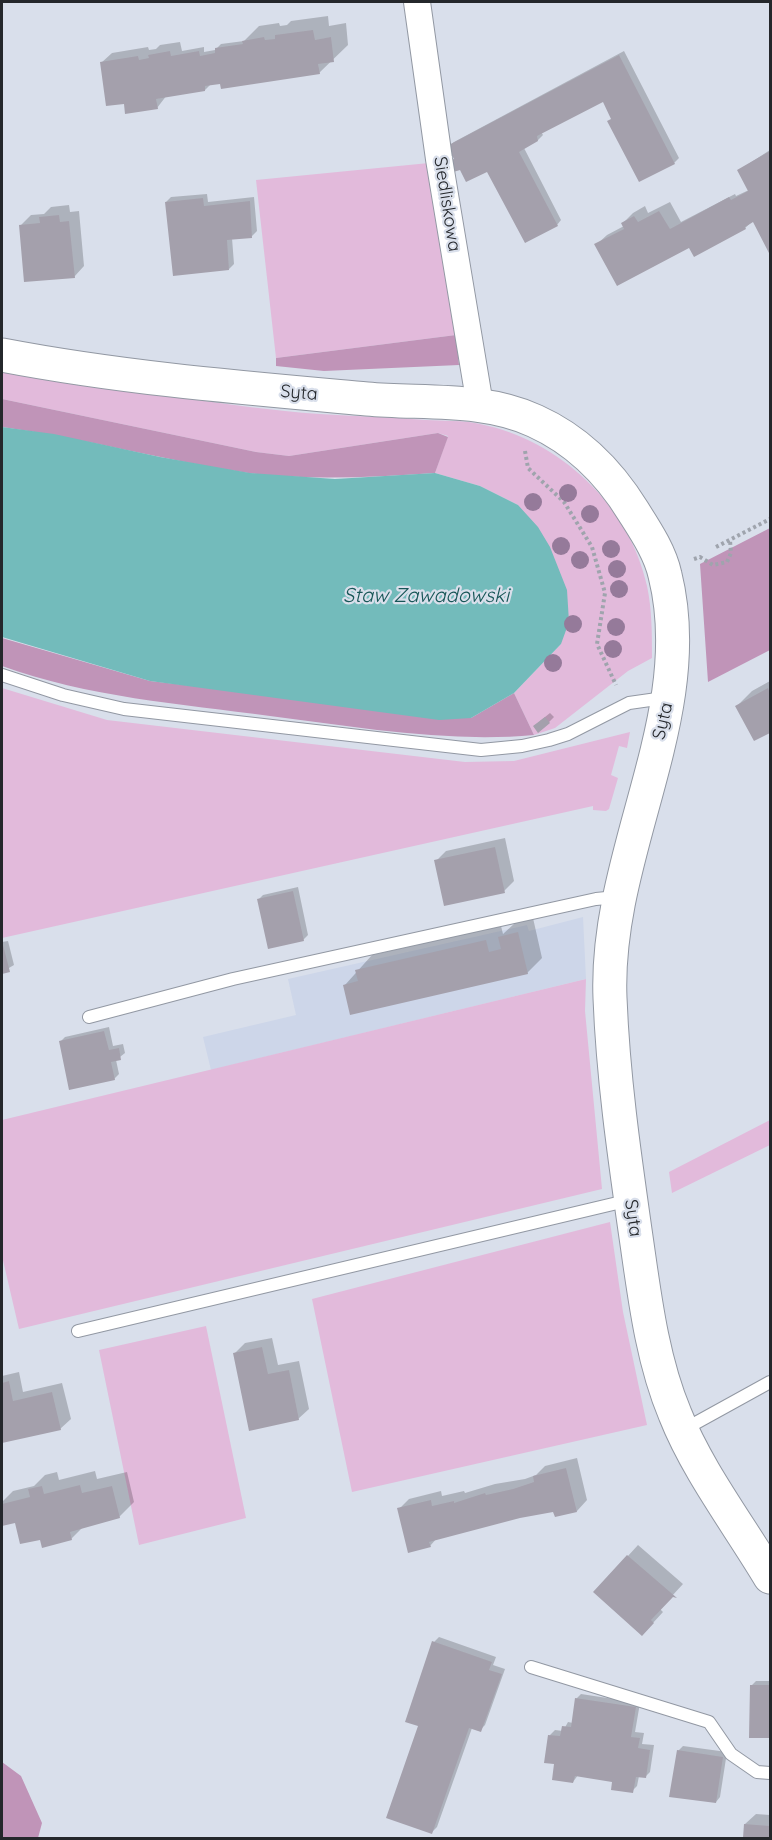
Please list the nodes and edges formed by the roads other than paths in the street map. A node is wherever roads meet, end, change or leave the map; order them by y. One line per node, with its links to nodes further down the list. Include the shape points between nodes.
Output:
1 (417, 2): 3 (street, Siedliskowa)
2 (2, 356): 3 (street, Syta, via 210,385)
3 (480, 405): 5 (street, Syta, via 537,422 584,450 618,488 647,533 664,571 674,623)
4 (2, 675): 5 (lane, via 123,709 481,750 549,740 628,703)
5 (668, 698): 6 (street, Syta)
6 (617, 897): 7 (lane, via 233,980); 8 (street, Syta, via 610,993 614,1063)
7 (88, 1017)
8 (631, 1200): 9 (lane); 11 (street, Syta, via 655,1345)
9 (78, 1331)
10 (771, 1382): 11 (lane)
11 (682, 1430): 12 (street, Syta)
12 (771, 1577)
13 (531, 1667): 14 (lane, via 709,1722 731,1754 757,1772)
14 (771, 1773)

